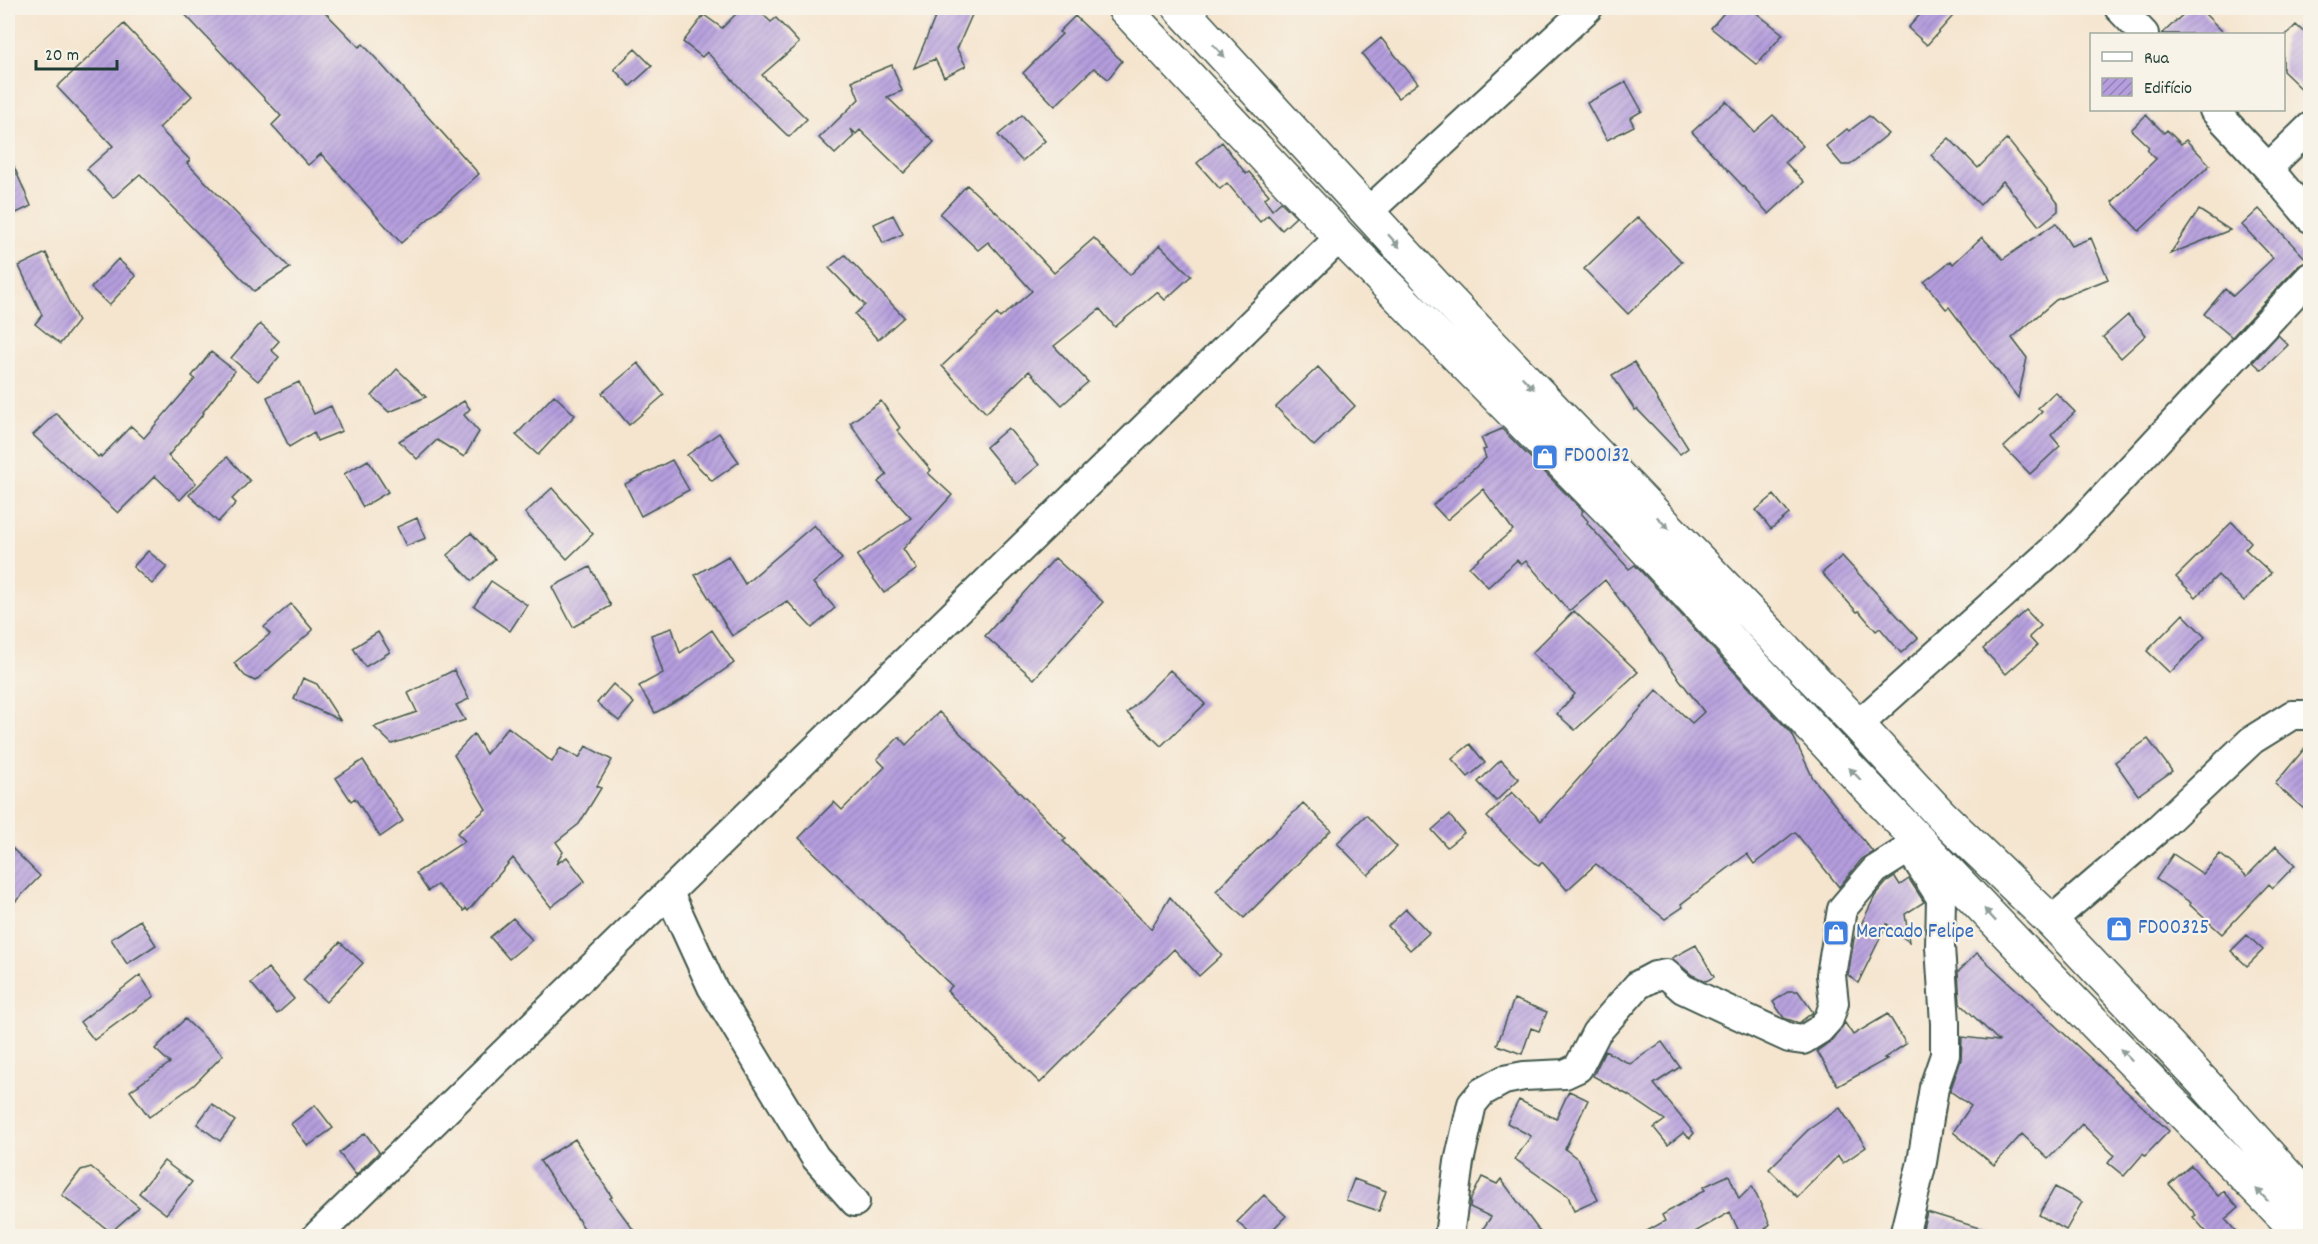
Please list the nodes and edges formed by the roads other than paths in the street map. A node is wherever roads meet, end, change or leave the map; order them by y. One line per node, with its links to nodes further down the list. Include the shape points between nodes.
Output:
1 (1124, 8): 11 (highway)
2 (1180, 8): 9 (highway, one-way to 9)
3 (1588, 8): 9 (street)
4 (2119, 8): 5 (street)
5 (2143, 33)
6 (2215, 111): 8 (street)
7 (2310, 127): 8 (street)
8 (2268, 168): 10 (street)
9 (1368, 212): 14 (highway, one-way to 14)
10 (2310, 218)
11 (1340, 237): 15 (highway, one-way to 11, via 1628,530); 16 (street)
12 (2310, 277): 14 (street, via 2065,539)
13 (2310, 715): 17 (street, via 2292,715 2252,740)
14 (1858, 725): 17 (highway, via 1941,815)
15 (1915, 844): 21 (street, via 1869,876 1842,909 1831,975 1834,1003 1829,1020 1803,1040 1789,1038 1683,989 1666,974 1638,985 1596,1033 1578,1068 1565,1074 1504,1080 1482,1092 1472,1104); 22 (street, via 1941,898 1945,1055 1934,1087 1922,1162); 23 (highway, one-way to 15)
16 (669, 893): 19 (street, via 712,987 735,1026 815,1157); 20 (street)
17 (2050, 921): 18 (highway)
18 (2310, 1201)
19 (855, 1202)
20 (317, 1236)
21 (1449, 1236)
22 (1904, 1236)
23 (2303, 1236)

